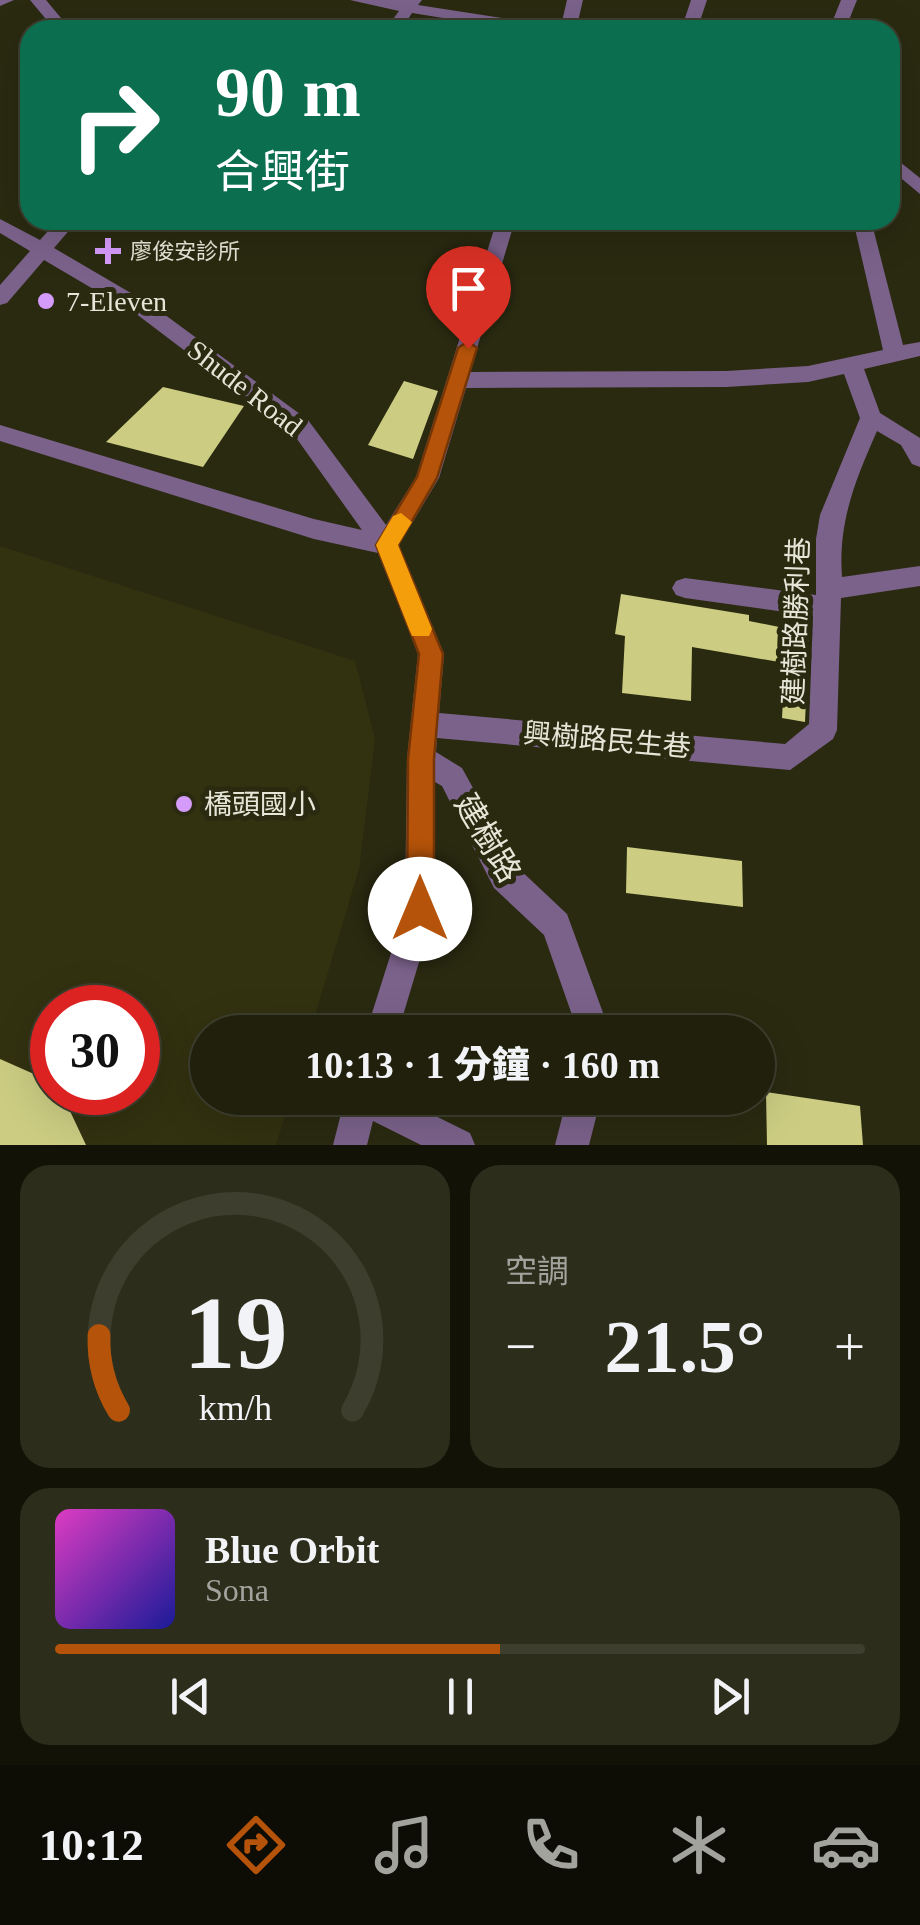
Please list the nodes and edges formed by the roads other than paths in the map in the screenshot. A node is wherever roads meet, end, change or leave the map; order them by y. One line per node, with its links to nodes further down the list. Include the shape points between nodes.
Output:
1 (38, 0): 4 (street)
2 (358, 0): 3 (street)
3 (411, 4): 5 (street)
4 (55, 20)
5 (495, 20)
6 (900, 169): 7 (street)
7 (920, 188)
8 (0, 225): 12 (street, Shude Road)
9 (59, 230): 12 (street)
10 (503, 230): 17 (street)
11 (864, 230): 15 (street)
12 (42, 250): 13 (street); 21 (street, Shude Road, via 146,312 300,426)
13 (0, 298)
14 (920, 348): 15 (street)
15 (896, 356): 16 (street)
16 (851, 363): 17 (street, via 808,374 726,379); 18 (street)
17 (458, 380): 21 (street, via 427,478)
18 (871, 418): 20 (street, via 909,439); 24 (street, 建樹路勝利巷, via 830,522)
19 (0, 433): 21 (street)
20 (920, 458)
21 (387, 545): 25 (street, Shude Road, via 431,654)
22 (920, 576): 24 (street)
23 (684, 588): 24 (street)
24 (829, 598): 26 (street, 建樹路勝利巷, via 823,730)
25 (424, 724): 26 (street, 興樹路民生巷); 27 (street, Shude Road)
26 (790, 756)
27 (421, 759): 28 (street, Shude Road, via 420,909); 29 (street, 建樹路, via 452,778 506,877 556,925)
28 (387, 1015)
29 (588, 1015)
30 (358, 1115): 33 (street)
31 (397, 1115): 34 (street)
32 (580, 1115): 35 (street)
33 (350, 1145)
34 (458, 1145)
35 (572, 1145)

